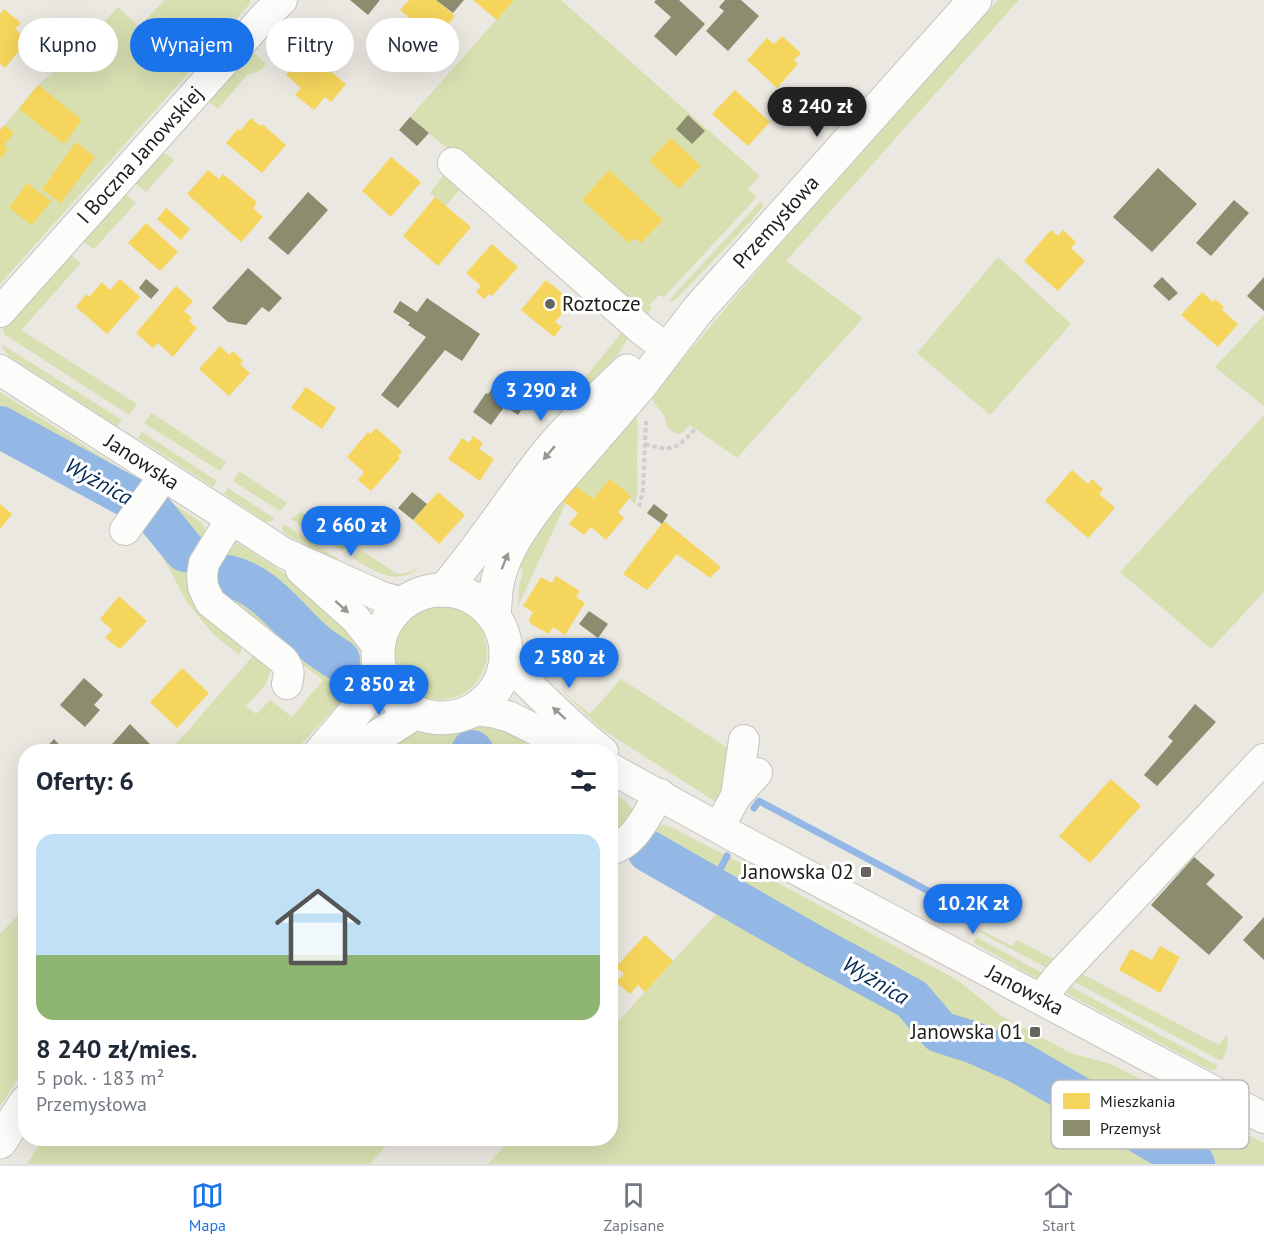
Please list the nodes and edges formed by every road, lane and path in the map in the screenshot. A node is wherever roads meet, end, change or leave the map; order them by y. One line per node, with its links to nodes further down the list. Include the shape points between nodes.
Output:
1 (282, 0): 5 (street, I Boczna Janowskiej)
2 (975, 0): 4 (main road, Przemysłowa)
3 (453, 163): 6 (street)
4 (697, 311): 6 (main road, Przemysłowa); 8 (main road, Przemysłowa)
5 (0, 312)
6 (657, 342): 14 (main road, Przemysłowa, one-way to 14, via 570,427)
7 (0, 370): 12 (street, Janowska, via 144,503)
8 (631, 396): 10 (path, via 642,406 646,418); 16 (main road, Przemysłowa, one-way to 8, via 497,582 529,516)
9 (695, 429): 10 (path, via 671,448)
10 (645, 444): 11 (path)
11 (639, 507)
12 (231, 519): 13 (street, Janowska); 20 (street, via 204,563 203,587 210,602 283,660 289,668)
13 (284, 553): 15 (street, Janowska); 17 (street, Janowska, one-way to 17, via 355,618)
14 (444, 590): 15 (main road, via 422,593); 16 (main road, via 481,603)
15 (403, 603): 17 (main road, via 389,618)
16 (494, 617): 18 (main road, via 503,635)
17 (378, 647): 19 (main road)
18 (505, 661): 21 (main road, via 502,676 490,696); 27 (street, one-way to 18)
19 (383, 679): 22 (main road, via 402,704); 24 (main road)
20 (287, 684)
21 (471, 711): 22 (main road, via 450,717); 26 (street, via 510,717)
22 (416, 712): 25 (main road)
23 (744, 740): 33 (street)
24 (328, 744)
25 (366, 744)
26 (564, 744)
27 (593, 744)
28 (1264, 759): 36 (street)
29 (618, 763): 32 (street, Janowska)
30 (618, 772): 32 (street, Janowska)
31 (757, 773): 33 (street)
32 (660, 794): 34 (street, Janowska); 35 (street, via 639,828)
33 (736, 796): 34 (street)
34 (719, 827): 36 (street, Janowska)
35 (618, 848)
36 (1041, 999): 37 (street, Janowska)
37 (1193, 1080)
38 (1249, 1110): 40 (street, Janowska)
39 (18, 1114): 41 (main road)
40 (1264, 1118)
41 (0, 1142)

